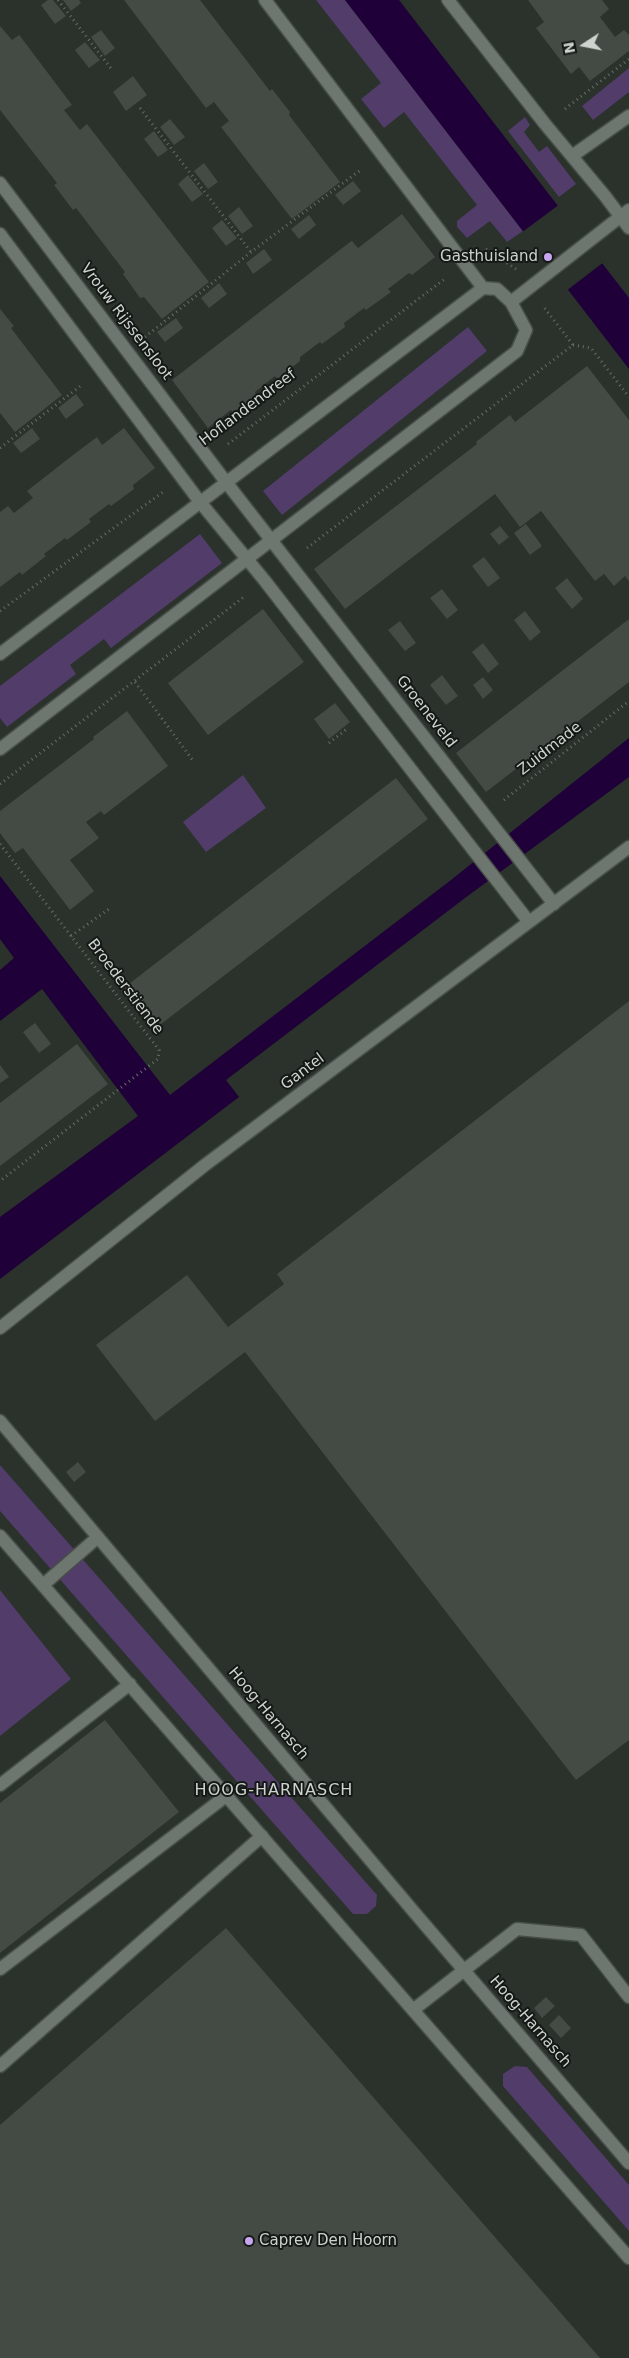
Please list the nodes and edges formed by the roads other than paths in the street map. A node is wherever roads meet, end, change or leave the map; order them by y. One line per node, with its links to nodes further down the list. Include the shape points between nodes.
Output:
1 (265, 0): 9 (street)
2 (448, 0): 4 (street)
3 (629, 116): 4 (street)
4 (572, 156): 6 (street)
5 (0, 183): 11 (street, Vrouw Rijssensloot)
6 (625, 213): 7 (street); 10 (street)
7 (629, 228)
8 (0, 234): 12 (street)
9 (484, 288): 10 (street, via 497,289); 11 (street)
10 (511, 302): 13 (street, via 526,330 517,350)
11 (226, 482): 12 (street); 13 (street)
12 (200, 502): 14 (street); 15 (street)
13 (271, 540): 14 (street); 18 (street, Groeneveld)
14 (246, 559): 16 (street); 19 (street)
15 (0, 654)
16 (0, 749)
17 (629, 847): 18 (street, Gantel)
18 (554, 904): 19 (street, Gantel)
19 (529, 922): 20 (street, Gantel, via 206,1165)
20 (0, 1328)
21 (0, 1421): 23 (street, Hoog-Harnasch)
22 (0, 1536): 24 (street)
23 (98, 1537): 24 (street); 29 (street, Hoog-Harnasch)
24 (43, 1585): 25 (street)
25 (130, 1684): 26 (street); 27 (street)
26 (0, 1785)
27 (226, 1796): 28 (street); 30 (street)
28 (262, 1836): 32 (street); 33 (street)
29 (463, 1969): 31 (street, via 518,1929 581,1935); 32 (street); 34 (street, Hoog-Harnasch)
30 (0, 1970)
31 (629, 1997)
32 (413, 2010): 35 (street)
33 (0, 2066)
34 (629, 2163)
35 (629, 2258)

